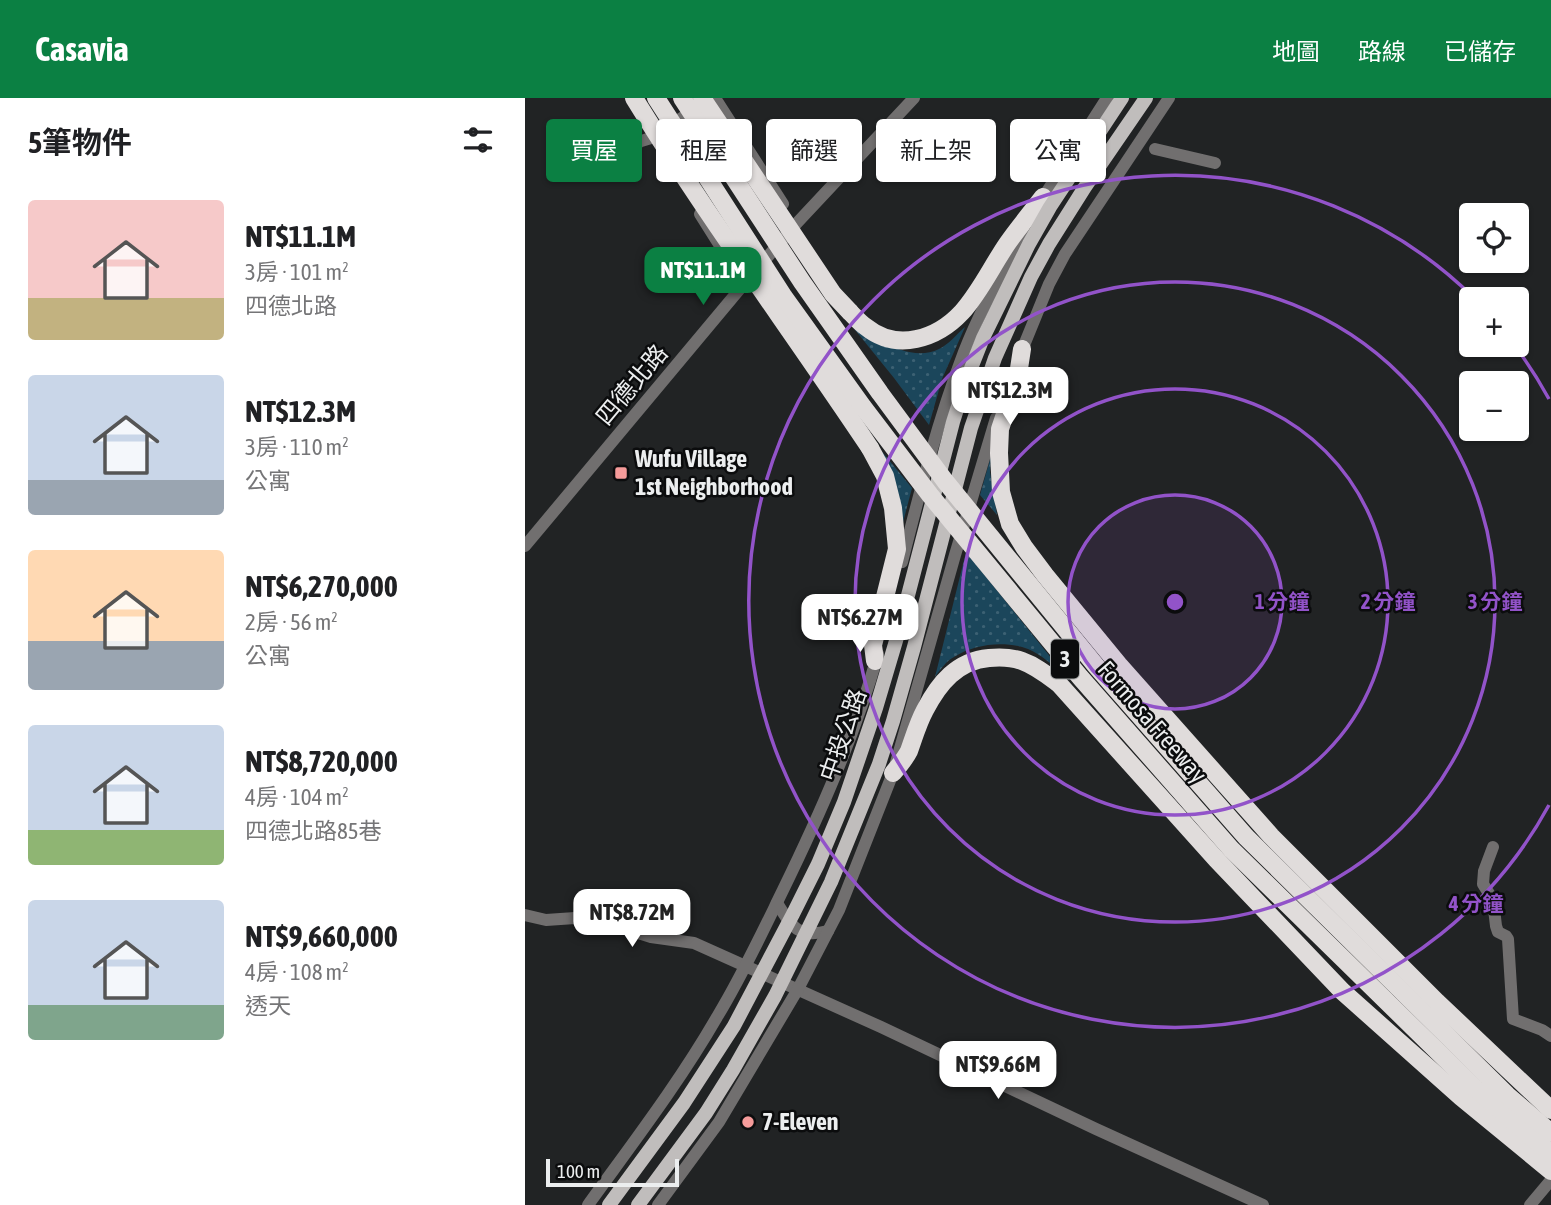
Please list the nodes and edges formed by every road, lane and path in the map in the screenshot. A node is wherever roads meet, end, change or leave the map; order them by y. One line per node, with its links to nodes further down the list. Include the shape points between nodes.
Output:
1 (628, 98): 12 (street)
2 (634, 98): 23 (highway, bridge, via 885,476 897,549 873,645)
3 (656, 98): 34 (highway, Formosa Freeway / 3, bridge, via 784,297 863,407 1080,677 1231,849 1475,1088)
4 (682, 98): 33 (highway, Formosa Freeway / 3, bridge, via 880,393 1095,666 1246,837 1507,1096)
5 (702, 98): 16 (highway, bridge, via 833,294 866,328 891,339 923,338 951,322)
6 (714, 98): 12 (street); 17 (street)
7 (914, 98): 17 (street, 四德北路)
8 (1107, 98): 16 (street)
9 (1122, 98): 38 (main road, 中投公路, bridge, via 1028,244 966,380 876,708 818,864 734,1026)
10 (1146, 98): 39 (main road, 中投公路, bridge, via 1049,244 995,358 971,428 893,721 831,882 733,1070)
11 (1165, 101): 21 (street, via 1065,254)
12 (650, 138): 13 (street); 20 (street)
13 (642, 141)
14 (1155, 149): 15 (street)
15 (1215, 163)
16 (1043, 197): 23 (street, via 965,349 926,472)
17 (796, 225): 18 (street, 四德北路)
18 (772, 252): 19 (street); 20 (street, 四德北路)
19 (783, 266)
20 (744, 284): 22 (street, 四德北路)
21 (1022, 349): 24 (street, via 990,436); 32 (highway, via 1000,429 1001,492 1010,524 1045,575 1194,751 1290,855)
22 (525, 546)
23 (876, 662): 26 (street, via 841,759)
24 (893, 773): 28 (street); 35 (highway, via 908,754 923,712 955,669 982,659 1013,658 1038,668 1059,684 1342,991)
25 (1493, 847): 31 (street, via 1483,884 1493,900 1498,932 1508,939 1513,1019)
26 (777, 903): 28 (street, via 798,930 809,935); 29 (street)
27 (525, 915): 29 (street, via 606,923 651,937 694,943)
28 (828, 931): 30 (street)
29 (746, 966): 30 (street); 37 (street, via 717,1019)
30 (798, 989): 40 (street, via 719,1122); 41 (street)
31 (1551, 1036)
32 (1551, 1110)
33 (1551, 1133)
34 (1551, 1154)
35 (1551, 1171)
36 (1551, 1180): 42 (street)
37 (588, 1205)
38 (609, 1205)
39 (638, 1205)
40 (658, 1205)
41 (1263, 1205)
42 (1530, 1205)

